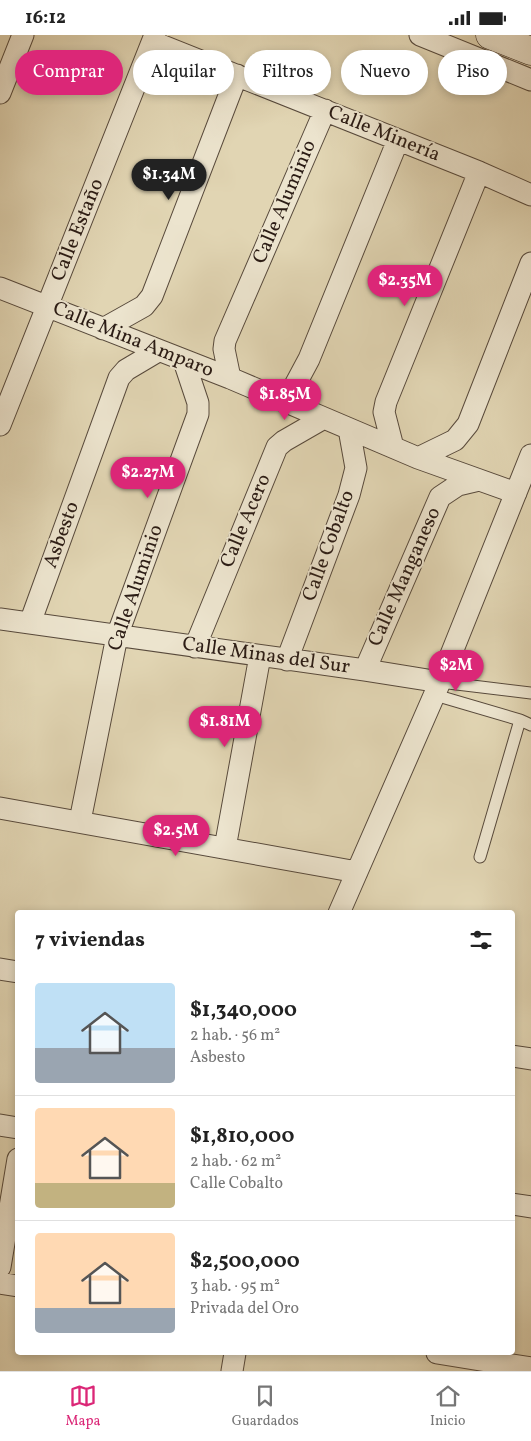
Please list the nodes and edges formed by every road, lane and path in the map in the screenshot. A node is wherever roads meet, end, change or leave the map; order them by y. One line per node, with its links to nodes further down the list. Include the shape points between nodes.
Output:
1 (23, 35): 8 (street)
2 (420, 35): 7 (street)
3 (490, 35): 5 (main road)
4 (154, 38): 6 (street, Calle Minería); 15 (street, Calle Estaño)
5 (531, 51)
6 (237, 75): 9 (street, Calle Minería); 16 (street, via 152,296 144,306)
7 (531, 80)
8 (0, 93)
9 (325, 110): 10 (street, Calle Minería); 19 (street, Calle Aluminio, via 224,341)
10 (398, 140): 11 (street, Calle Minería); 20 (street, via 309,359)
11 (480, 172): 12 (street, Calle Minería); 24 (street, via 386,402 385,418)
12 (531, 195)
13 (531, 263): 26 (street, via 468,424 455,440)
14 (0, 288): 15 (street, Calle Mina Amparo)
15 (47, 307): 16 (street, Calle Mina Amparo); 22 (street, Calle Estaño)
16 (102, 329): 17 (street, Calle Mina Amparo)
17 (158, 351): 18 (street, Calle Mina Amparo); 30 (street, Asbesto, via 126,369 120,379)
18 (184, 361): 19 (street, Calle Mina Amparo); 31 (street, Calle Aluminio, via 198,403 198,414)
19 (230, 379): 20 (street, Calle Mina Amparo)
20 (286, 402): 21 (street, Calle Mina Amparo)
21 (324, 418): 23 (street, Calle Mina Amparo); 32 (street, Calle Acero, via 277,447)
22 (0, 425)
23 (349, 429): 24 (street, Calle Mina Amparo); 34 (street, Calle Cobalto, via 356,468 349,495)
24 (393, 447): 26 (street, Calle Mina Amparo)
25 (531, 455): 28 (street)
26 (418, 457): 27 (street, Calle Mina Amparo)
27 (479, 481): 28 (street, Calle Mina Amparo); 35 (street, Calle Manganeso, via 458,485 440,497)
28 (516, 493): 36 (street)
29 (0, 619): 30 (street, Calle Minas del Sur)
30 (30, 623): 31 (street, Calle Minas del Sur)
31 (117, 636): 32 (street, Calle Minas del Sur); 40 (street, Calle Aluminio)
32 (194, 647): 33 (street, Calle Minas del Sur)
33 (260, 656): 34 (street, Calle Minas del Sur); 41 (street)
34 (287, 660): 35 (street, Calle Minas del Sur)
35 (365, 669): 36 (street, Calle Minas del Sur)
36 (438, 688): 37 (lane, Calle Minas del Sur); 38 (lane); 43 (street)
37 (531, 693)
38 (526, 723): 42 (lane)
39 (0, 808): 40 (street)
40 (80, 821): 41 (street)
41 (225, 848): 43 (street)
42 (480, 857)
43 (358, 871): 44 (street)
44 (341, 910)
45 (0, 969): 46 (street)
46 (15, 972)
47 (515, 1056): 48 (street)
48 (531, 1059)
49 (0, 1125): 50 (street)
50 (15, 1127)
51 (15, 1177): 54 (street)
52 (515, 1204): 53 (street)
53 (531, 1207)
54 (0, 1267)
55 (0, 1283): 56 (street)
56 (15, 1286)
57 (235, 1355): 60 (street)
58 (450, 1355): 59 (street)
59 (531, 1368)
60 (232, 1371)

